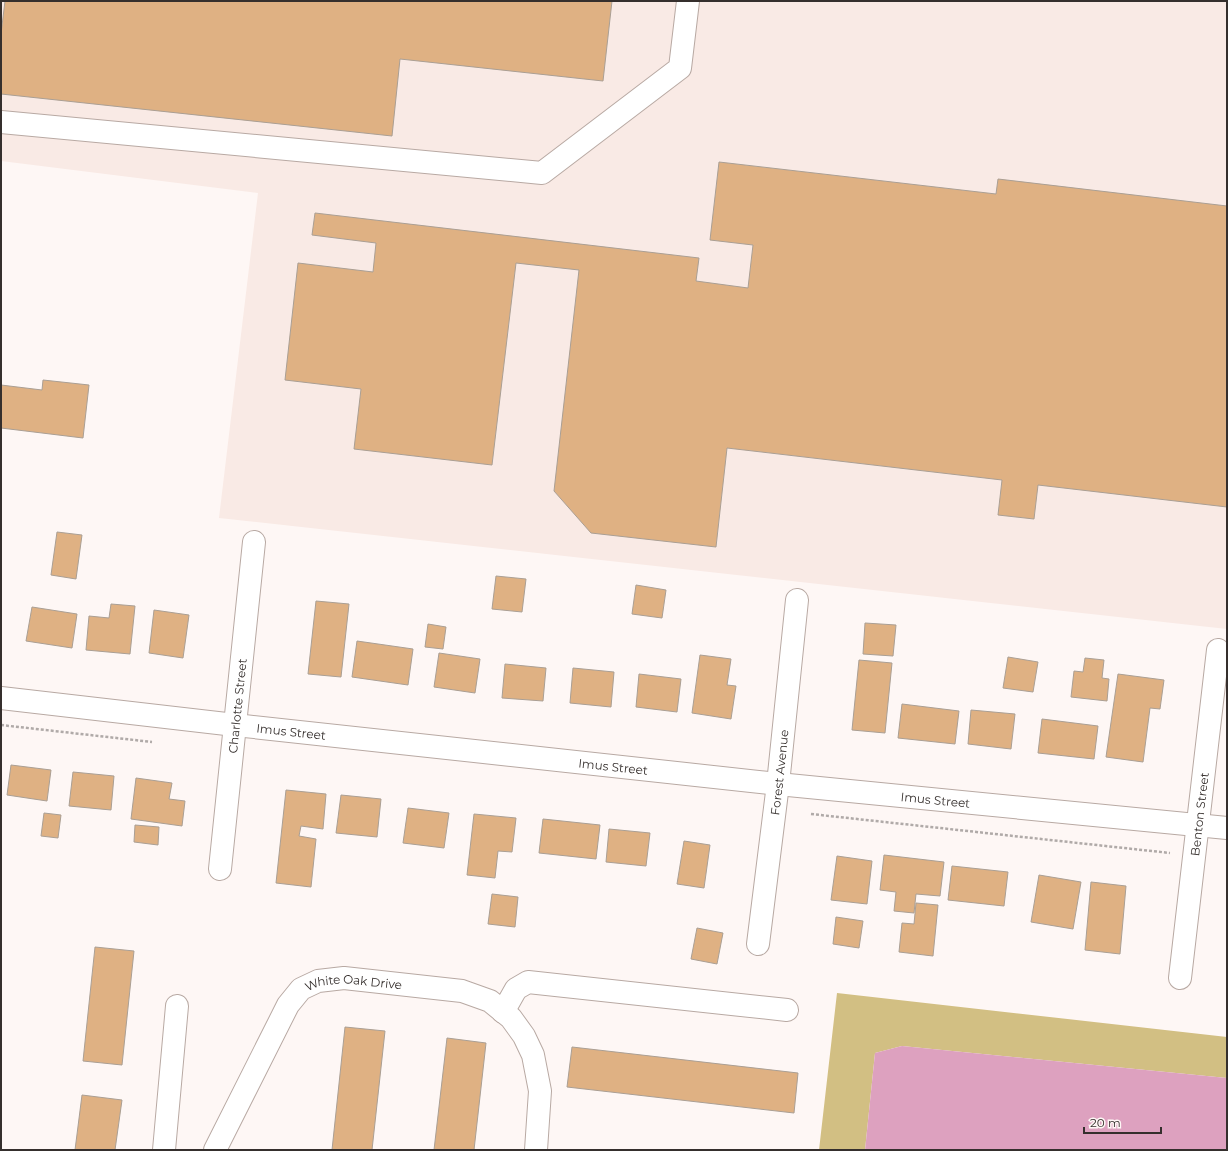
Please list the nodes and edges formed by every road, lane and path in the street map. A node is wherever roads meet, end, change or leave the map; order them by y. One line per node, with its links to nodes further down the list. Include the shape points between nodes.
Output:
1 (688, 1): 2 (street, via 680,68 542,173)
2 (1, 122)
3 (254, 542): 7 (street, Charlotte Street)
4 (797, 600): 8 (street, Forest Avenue)
5 (1218, 650): 9 (street, Benton Street)
6 (1, 698): 7 (street, Imus Street)
7 (235, 725): 8 (street, Imus Street); 11 (street, Charlotte Street)
8 (778, 784): 9 (street, Imus Street); 12 (street, Forest Avenue)
9 (1198, 825): 10 (street, Imus Street); 13 (street, Benton Street)
10 (1227, 828)
11 (220, 869)
12 (758, 944)
13 (1180, 978)
14 (177, 1006): 17 (street)
15 (787, 1010): 16 (street, via 528,982 516,989)
16 (503, 1012): 18 (street, White Oak Drive, via 490,1001 462,991 344,978 318,981 301,989 288,1005); 19 (street, White Oak Drive, via 524,1036 533,1055 540,1091)
17 (164, 1150)
18 (216, 1150)
19 (536, 1150)

